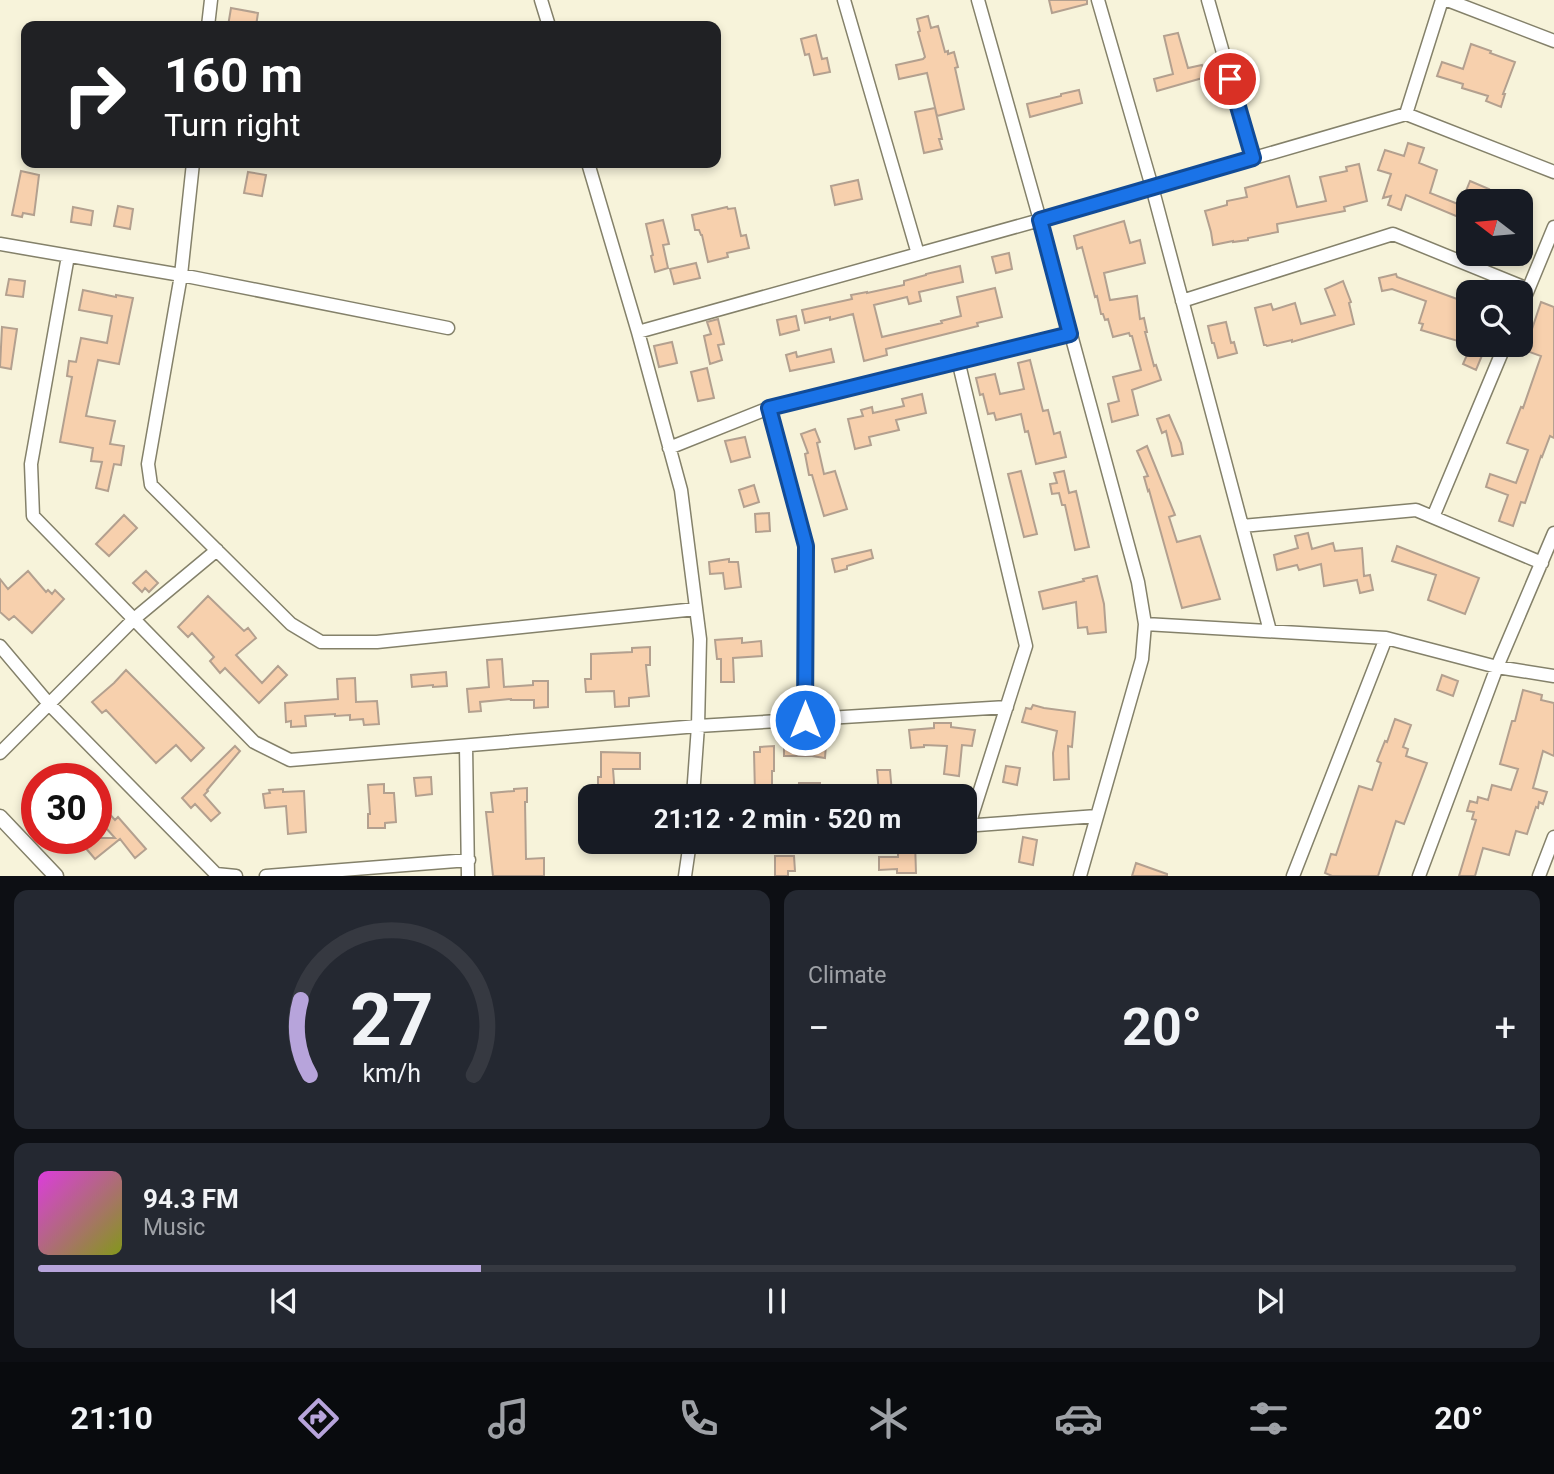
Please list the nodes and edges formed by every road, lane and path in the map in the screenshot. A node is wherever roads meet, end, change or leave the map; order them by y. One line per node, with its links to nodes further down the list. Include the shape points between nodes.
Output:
1 (211, 0): 8 (street)
2 (541, 0): 9 (street)
3 (844, 0): 20 (street)
4 (978, 0): 17 (street)
5 (1098, 0): 16 (street)
6 (1208, 0): 12 (street)
7 (1445, 0): 10 (street); 11 (street)
8 (209, 21)
9 (547, 21)
10 (1553, 38)
11 (1406, 114): 12 (street); 15 (street)
12 (1253, 158): 16 (street)
13 (192, 168): 22 (street)
14 (589, 168): 27 (street)
15 (1554, 172)
16 (1152, 187): 17 (street); 25 (street)
17 (1040, 220): 20 (street); 28 (street)
18 (1554, 227): 24 (street)
19 (0, 244): 21 (street)
20 (918, 254): 27 (street)
21 (68, 256): 22 (street); 39 (street, via 31,464 33,516)
22 (181, 275): 26 (street); 36 (street, via 148,464 150,485)
23 (1506, 280): 25 (street, via 1393,234)
24 (1532, 280)
25 (1182, 301): 34 (street)
26 (448, 328)
27 (638, 332): 32 (street)
28 (1070, 334): 30 (street); 40 (street, via 1138,582)
29 (1500, 357): 33 (street)
30 (958, 360): 31 (street); 47 (street, via 1026,646)
31 (769, 408): 32 (street); 48 (street, via 806,546)
32 (670, 448): 38 (street, via 681,490)
33 (1433, 517): 34 (street, via 1416,510); 37 (street)
34 (1242, 526): 41 (street)
35 (1554, 533): 37 (street)
36 (216, 550): 38 (street, via 291,624 321,642 377,642); 39 (street)
37 (1542, 563): 44 (street)
38 (696, 609): 49 (street)
39 (134, 619): 46 (street); 50 (street, via 254,741 290,760)
40 (1145, 624): 41 (street); 54 (street, via 1142,659)
41 (1270, 631): 42 (street)
42 (1386, 638): 44 (street); 66 (street)
43 (0, 646): 46 (street)
44 (1497, 667): 45 (street); 67 (street)
45 (1554, 676)
46 (49, 704): 51 (street); 61 (street, via 216,874)
47 (1007, 707): 48 (street); 53 (street)
48 (805, 720): 49 (street)
49 (698, 726): 50 (street); 52 (street)
50 (466, 746): 59 (street)
51 (0, 753)
52 (694, 784)
53 (977, 796)
54 (1097, 816): 56 (street); 65 (street)
55 (0, 817): 60 (street)
56 (977, 825)
57 (1554, 837): 68 (street)
58 (688, 854): 64 (street)
59 (468, 860): 62 (street); 63 (street)
60 (56, 876)
61 (236, 876)
62 (266, 876)
63 (468, 876)
64 (685, 876)
65 (1080, 876)
66 (1293, 876)
67 (1419, 876)
68 (1539, 876)

